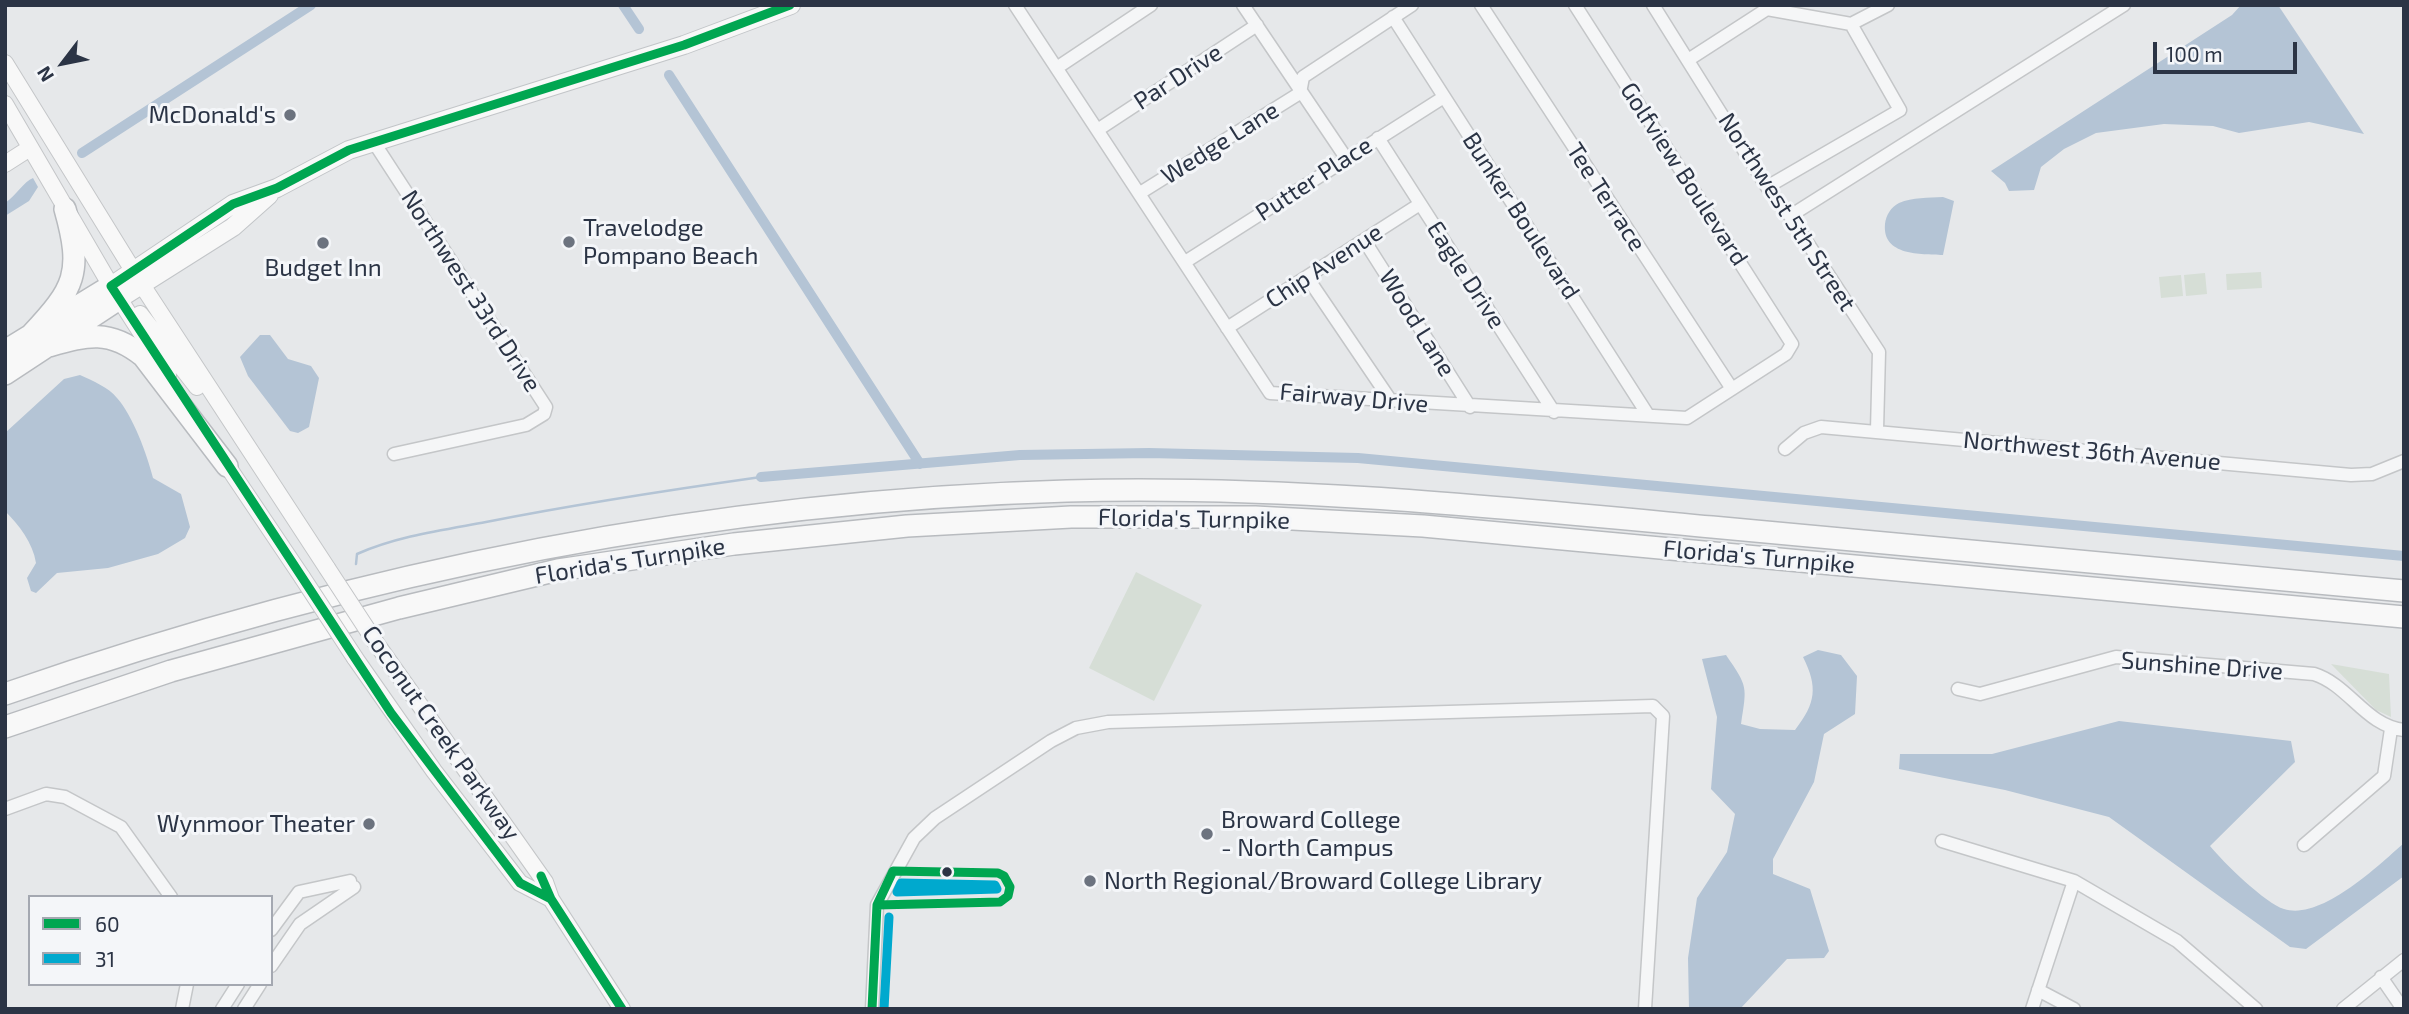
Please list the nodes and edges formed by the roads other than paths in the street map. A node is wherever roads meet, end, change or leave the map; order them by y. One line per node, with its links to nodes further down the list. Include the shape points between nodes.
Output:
1 (791, 5): 22 (main road, via 684,45)
2 (1016, 5): 16 (street, Fairway Drive)
3 (1151, 5): 16 (street)
4 (1244, 5): 13 (street)
5 (1412, 5): 11 (street)
6 (1481, 5): 41 (street, Tee Terrace)
7 (1575, 5): 38 (street, Golfview Boulevard)
8 (1653, 5): 14 (street, Northwest 5th Street)
9 (2124, 5): 30 (street)
10 (1881, 7): 12 (street)
11 (1393, 17): 17 (street, via 1303,77); 18 (street, Bunker Boulevard)
12 (1851, 24): 14 (street, via 1767,9); 26 (street, via 1900,110)
13 (1257, 25): 17 (street); 20 (street, Par Drive)
14 (1688, 60): 26 (street, Northwest 5th Street)
15 (5, 63): 33 (main road)
16 (1058, 67): 20 (street, Fairway Drive)
17 (1300, 93): 24 (street); 27 (street, Wedge Lane)
18 (1444, 96): 21 (street, Putter Place); 45 (street, Bunker Boulevard)
19 (5, 104): 23 (main road, Coconut Creek Parkway)
20 (1099, 129): 27 (street, Fairway Drive)
21 (1378, 138): 24 (street, Putter Place); 28 (street, Eagle Drive)
22 (375, 144): 33 (main road, via 349,150 277,188 233,204); 49 (street, Northwest 33rd Drive, via 546,407 544,414 526,425)
23 (30, 148): 25 (main road); 29 (main road, Coconut Creek Parkway)
24 (1346, 158): 32 (street, Putter Place)
25 (5, 164)
26 (1767, 187): 30 (street, Northwest 5th Street)
27 (1140, 193): 32 (street, Fairway Drive)
28 (1420, 204): 31 (street, Chip Avenue); 44 (street, Eagle Drive)
29 (65, 209): 35 (main road, Coconut Creek Parkway); 37 (highway, via 74,242 71,284)
30 (1790, 216): 47 (street, Northwest 5th Street, via 1879,352)
31 (1364, 240): 34 (street, Chip Avenue); 43 (street, Wood Lane)
32 (1185, 261): 36 (street, Fairway Drive)
33 (137, 277): 35 (main road); 46 (main road)
34 (1307, 277): 36 (street, Chip Avenue); 42 (street)
35 (115, 292): 37 (highway); 46 (main road, via 132,303 217,413); 51 (main road, Coconut Creek Parkway)
36 (1227, 328): 42 (street, Fairway Drive, via 1270,393)
37 (40, 341): 39 (highway); 40 (highway); 51 (highway, via 84,336 125,342 143,356)
38 (1792, 344): 41 (street, Fairway Drive, via 1786,354)
39 (5, 351)
40 (5, 374)
41 (1732, 389): 45 (street, Fairway Drive, via 1687,418)
42 (1391, 401): 43 (street, Fairway Drive)
43 (1470, 407): 44 (street, Fairway Drive)
44 (1554, 412): 45 (street, Fairway Drive)
45 (1648, 415)
46 (234, 426): 64 (main road, Coconut Creek Parkway, bridge, via 376,643 545,882)
47 (1877, 430): 48 (street, Northwest 36th Avenue, via 1821,427 1804,433); 50 (street, Northwest 36th Avenue, via 2351,475 2371,474)
48 (1784, 449)
49 (394, 454)
50 (2404, 461)
51 (227, 466): 64 (main road, Coconut Creek Parkway, bridge, via 433,771 520,883)
52 (2404, 591): 55 (highway, Florida's Turnpike, via 1421,499 1246,491 1066,491 906,500 729,518 549,546 390,581 142,648)
53 (2404, 617): 56 (highway, Florida's Turnpike, via 1423,526 1255,517 1070,517 907,526 761,541 558,570 398,608 171,671)
54 (1958, 689): 57 (street, Sunshine Drive, via 1980,694 2116,657 2314,674 2331,679 2377,721)
55 (5, 694)
56 (5, 727)
57 (2397, 729): 60 (street, Sunshine Drive, via 2384,776)
58 (5, 809): 63 (street, via 46,794 65,797 121,827)
59 (1942, 841): 61 (street)
60 (2304, 845)
61 (2074, 881): 75 (street); 84 (street, via 2177,941)
62 (324, 887): 65 (street, via 299,892); 66 (street); 66 (street, via 352,884)
63 (170, 895)
64 (551, 900): 79 (main road, Coconut Creek Parkway)
65 (280, 917): 67 (street); 68 (street)
66 (307, 918): 68 (street)
67 (273, 927)
68 (294, 931): 70 (street)
69 (2404, 960): 71 (street)
70 (273, 963)
71 (2381, 977): 85 (street); 86 (street)
72 (187, 986): 76 (street)
73 (236, 986): 77 (street)
74 (259, 986): 78 (street)
75 (2038, 990): 82 (street); 83 (street)
76 (182, 1009)
77 (222, 1009)
78 (244, 1009)
79 (622, 1009)
80 (872, 1009): 81 (street, via 877,905 914,838 935,818 1076,728 1108,722 1653,706 1663,716)
81 (1644, 1009)
82 (2032, 1009)
83 (2074, 1009)
84 (2256, 1009)
85 (2343, 1009)
86 (2403, 1009)

